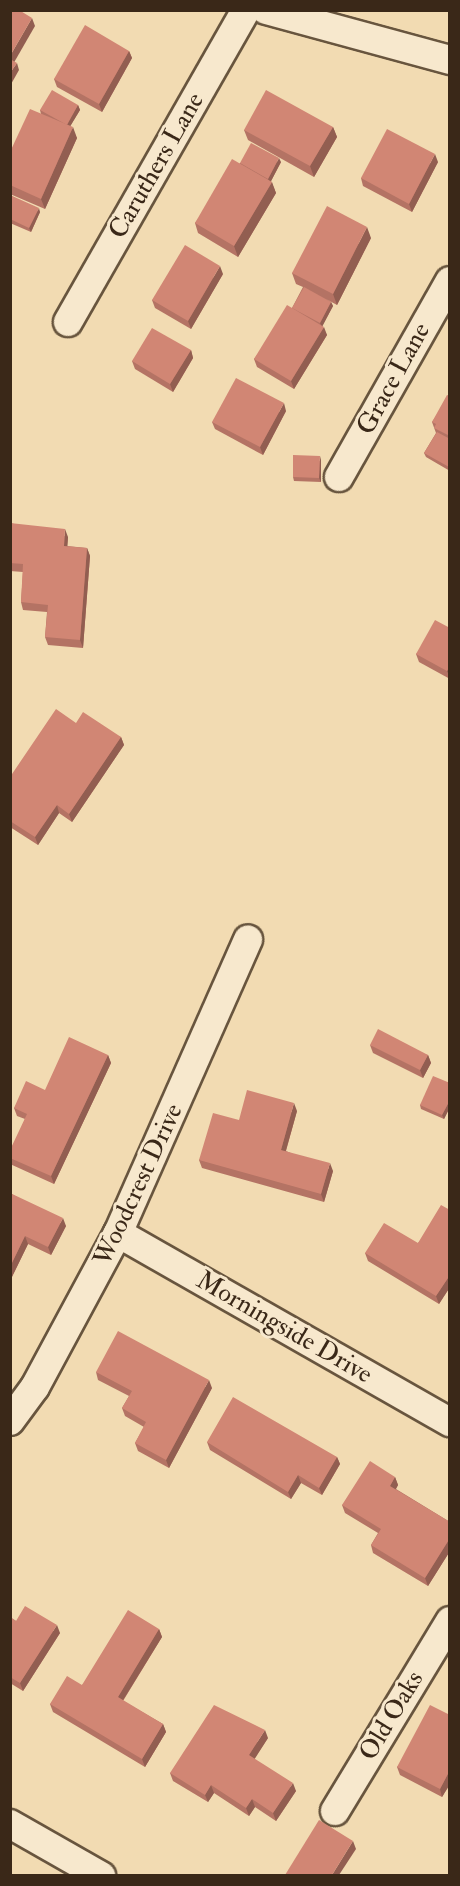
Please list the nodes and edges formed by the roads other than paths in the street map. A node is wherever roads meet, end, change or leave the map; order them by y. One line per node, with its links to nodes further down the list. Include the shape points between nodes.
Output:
1 (246, 10): 5 (street, Caruthers Lane)
2 (266, 10): 3 (street)
3 (450, 60)
4 (450, 281): 6 (street, Grace Lane)
5 (68, 322)
6 (339, 477)
7 (248, 939): 8 (street, Woodcrest Drive)
8 (118, 1233): 9 (street, Woodcrest Drive, via 75,1317); 10 (street, Morningside Drive)
9 (10, 1421)
10 (450, 1422)
11 (450, 1621): 12 (street, Old Oaks)
12 (336, 1811)
13 (10, 1824): 14 (street)
14 (101, 1875)

